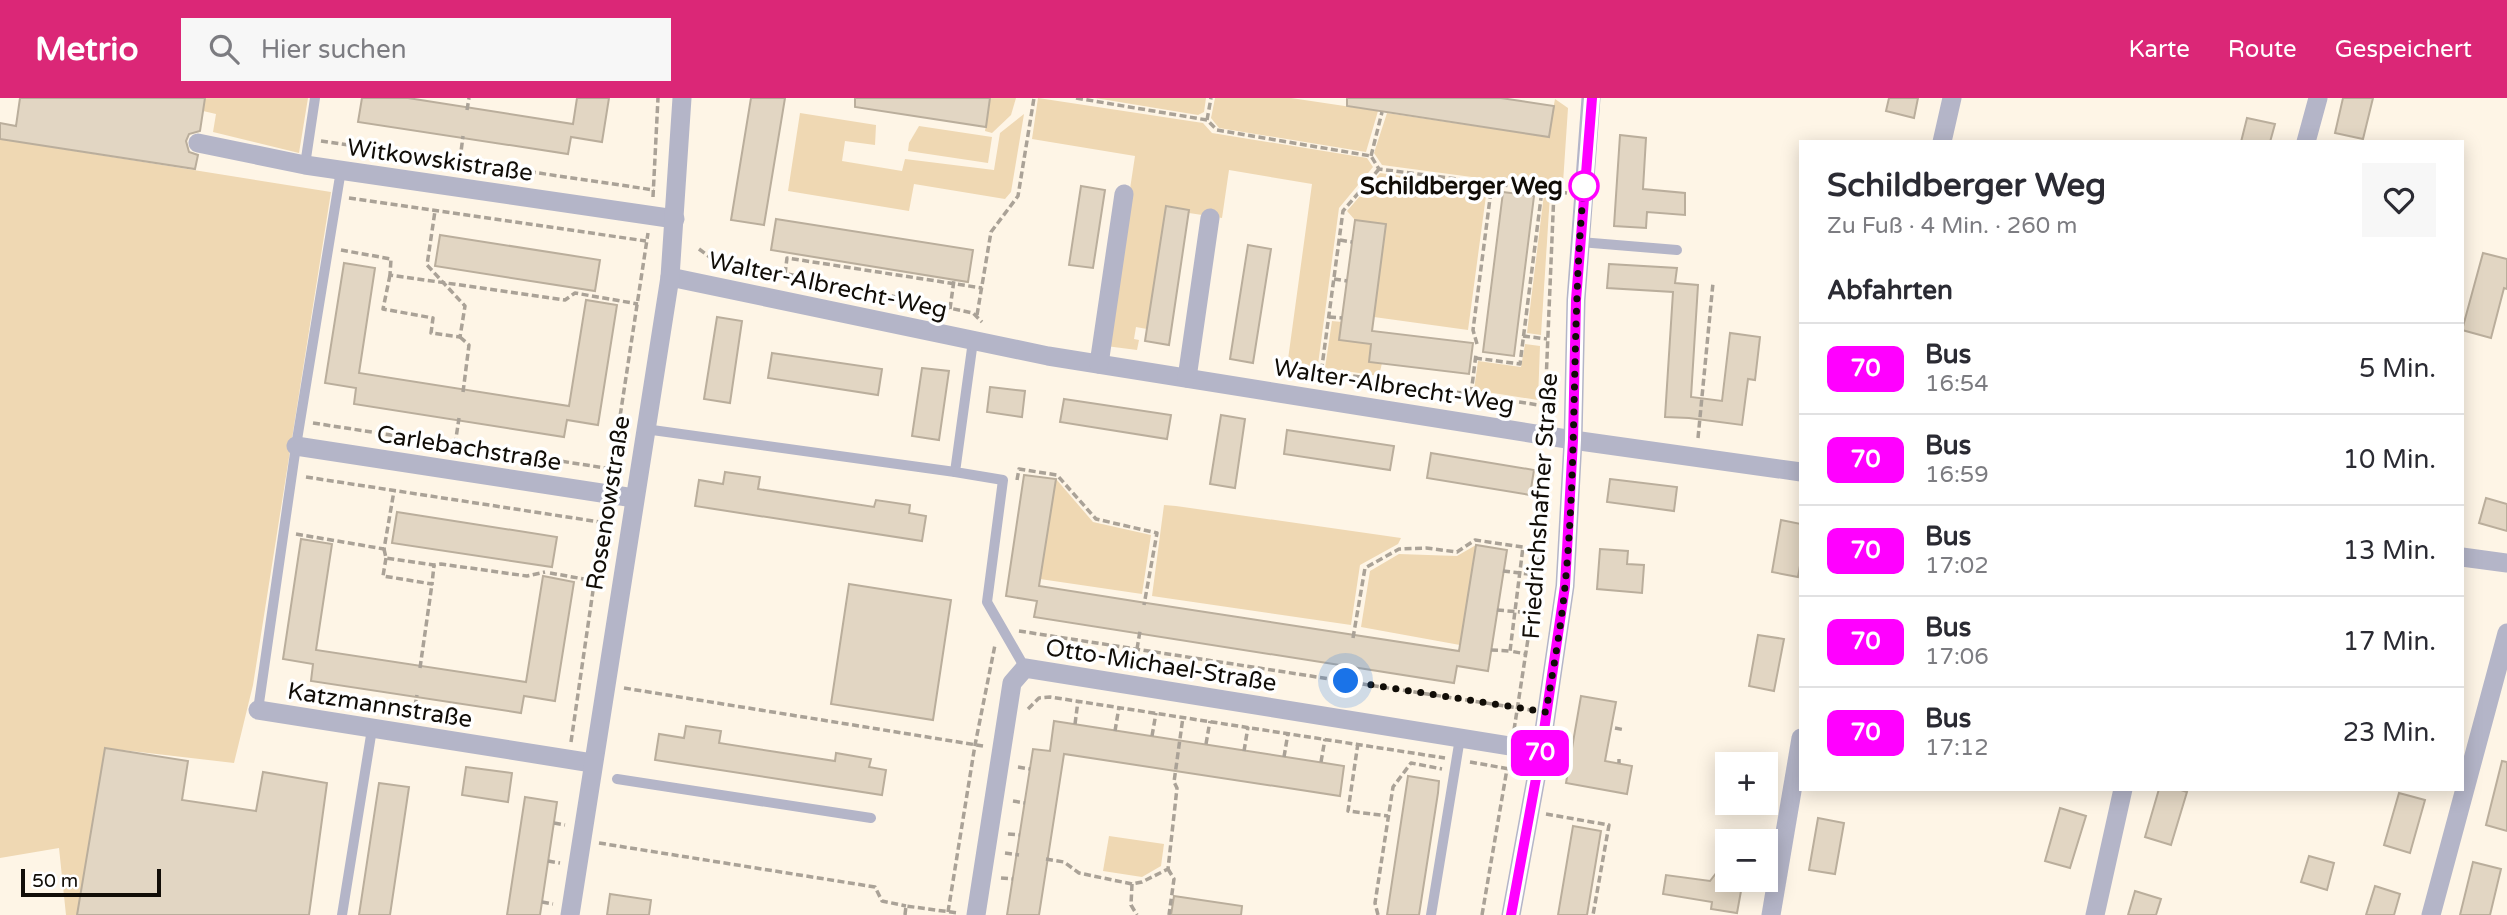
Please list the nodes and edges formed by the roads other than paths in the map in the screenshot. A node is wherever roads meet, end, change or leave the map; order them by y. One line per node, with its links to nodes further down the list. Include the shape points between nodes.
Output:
1 (315, 98): 9 (lane)
2 (682, 98): 12 (street, Rosenowstraße)
3 (1591, 98): 14 (street, Friedrichshafner Straße)
4 (1952, 98): 6 (street)
5 (2318, 98): 7 (street)
6 (1942, 140)
7 (2307, 140)
8 (198, 143): 9 (street, Witkowskistraße)
9 (304, 165): 10 (street, Witkowskistraße)
10 (341, 170): 12 (street, Witkowskistraße); 22 (lane, Katzmannstraße)
11 (1124, 194): 18 (street)
12 (675, 219): 16 (street, Rosenowstraße)
13 (1210, 219): 19 (street)
14 (1580, 242): 15 (lane); 21 (street, Friedrichshafner Straße)
15 (1677, 250)
16 (670, 277): 17 (street, Walter-Albrecht-Weg); 20 (street, Rosenowstraße)
17 (973, 341): 18 (street, Walter-Albrecht-Weg); 23 (lane)
18 (1099, 364): 19 (street, Walter-Albrecht-Weg)
19 (1187, 378): 21 (street, Walter-Albrecht-Weg)
20 (645, 429): 23 (lane); 25 (street, Rosenowstraße)
21 (1573, 440): 24 (street, Walter-Albrecht-Weg); 34 (street, Friedrichshafner Straße, via 1565,586)
22 (296, 446): 25 (street, Carlebachstraße); 30 (lane, Katzmannstraße)
23 (955, 472): 29 (lane, via 1003,480 987,602)
24 (1799, 472)
25 (634, 498): 35 (street, Rosenowstraße)
26 (2464, 557): 27 (street)
27 (2507, 563)
28 (2507, 633): 46 (street)
29 (1025, 668): 32 (street, Otto-Michael-Straße); 39 (street, Otto-Michael-Straße, via 1012,683)
30 (258, 710): 31 (street, Katzmannstraße)
31 (372, 729): 35 (street, Katzmannstraße); 40 (lane)
32 (1460, 738): 34 (street, Otto-Michael-Straße); 42 (lane)
33 (1799, 749): 44 (street)
34 (1541, 751): 43 (street, Friedrichshafner Straße)
35 (592, 763): 41 (street, Rosenowstraße)
36 (617, 779): 38 (lane)
37 (2123, 791): 45 (street)
38 (871, 818)
39 (968, 914)
40 (342, 915)
41 (570, 915)
42 (1431, 915)
43 (1511, 915)
44 (1770, 915)
45 (2095, 915)
46 (2431, 915)

